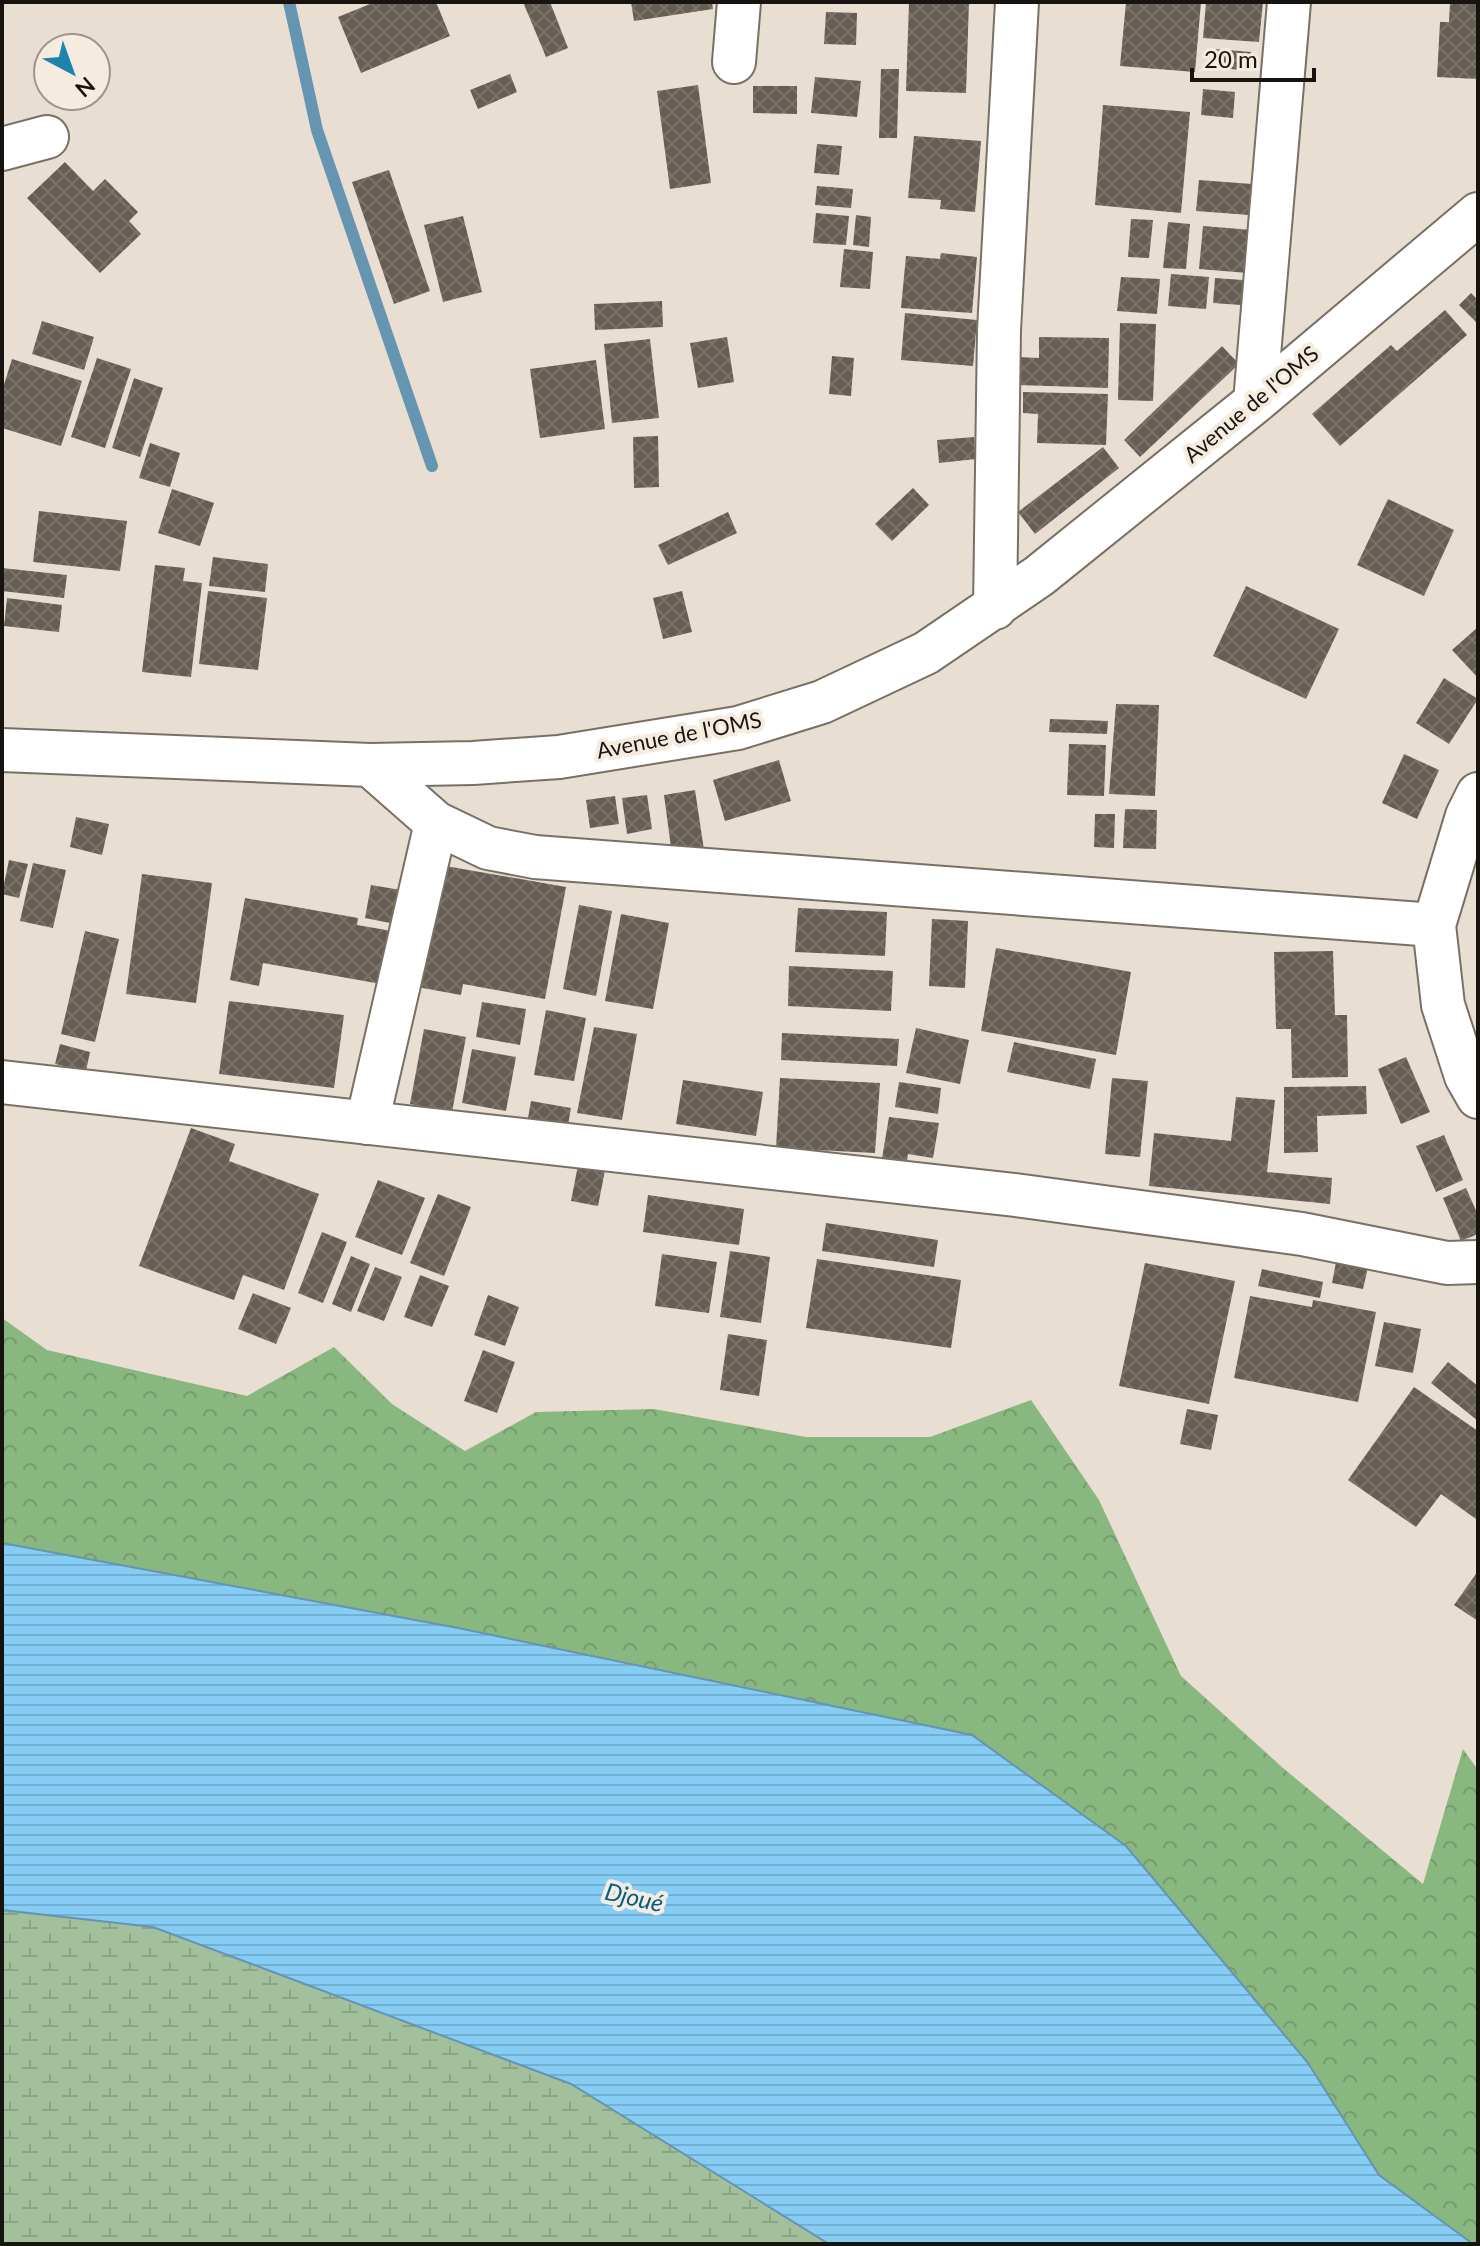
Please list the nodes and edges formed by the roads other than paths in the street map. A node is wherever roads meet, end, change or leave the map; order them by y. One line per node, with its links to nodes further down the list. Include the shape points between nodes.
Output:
1 (739, 2): 4 (street)
2 (1017, 2): 9 (street, via 999,330)
3 (1289, 2): 8 (street)
4 (734, 62)
5 (47, 137): 6 (street)
6 (2, 149)
7 (1478, 214): 8 (street, Avenue de l'OMS)
8 (1255, 402): 9 (street, Avenue de l'OMS)
9 (995, 608): 11 (street, Avenue de l'OMS, via 926,653 822,702 738,728 559,757)
10 (2, 750): 11 (street, Avenue de l'OMS)
11 (370, 765): 13 (street)
12 (1478, 794): 14 (street)
13 (436, 823): 14 (street, via 488,848 535,857); 17 (street)
14 (1434, 925): 16 (street, via 1443,1005)
15 (2, 1082): 17 (street)
16 (1478, 1097)
17 (367, 1123): 18 (street, via 1015,1195 1302,1234 1447,1263)
18 (1478, 1262)

